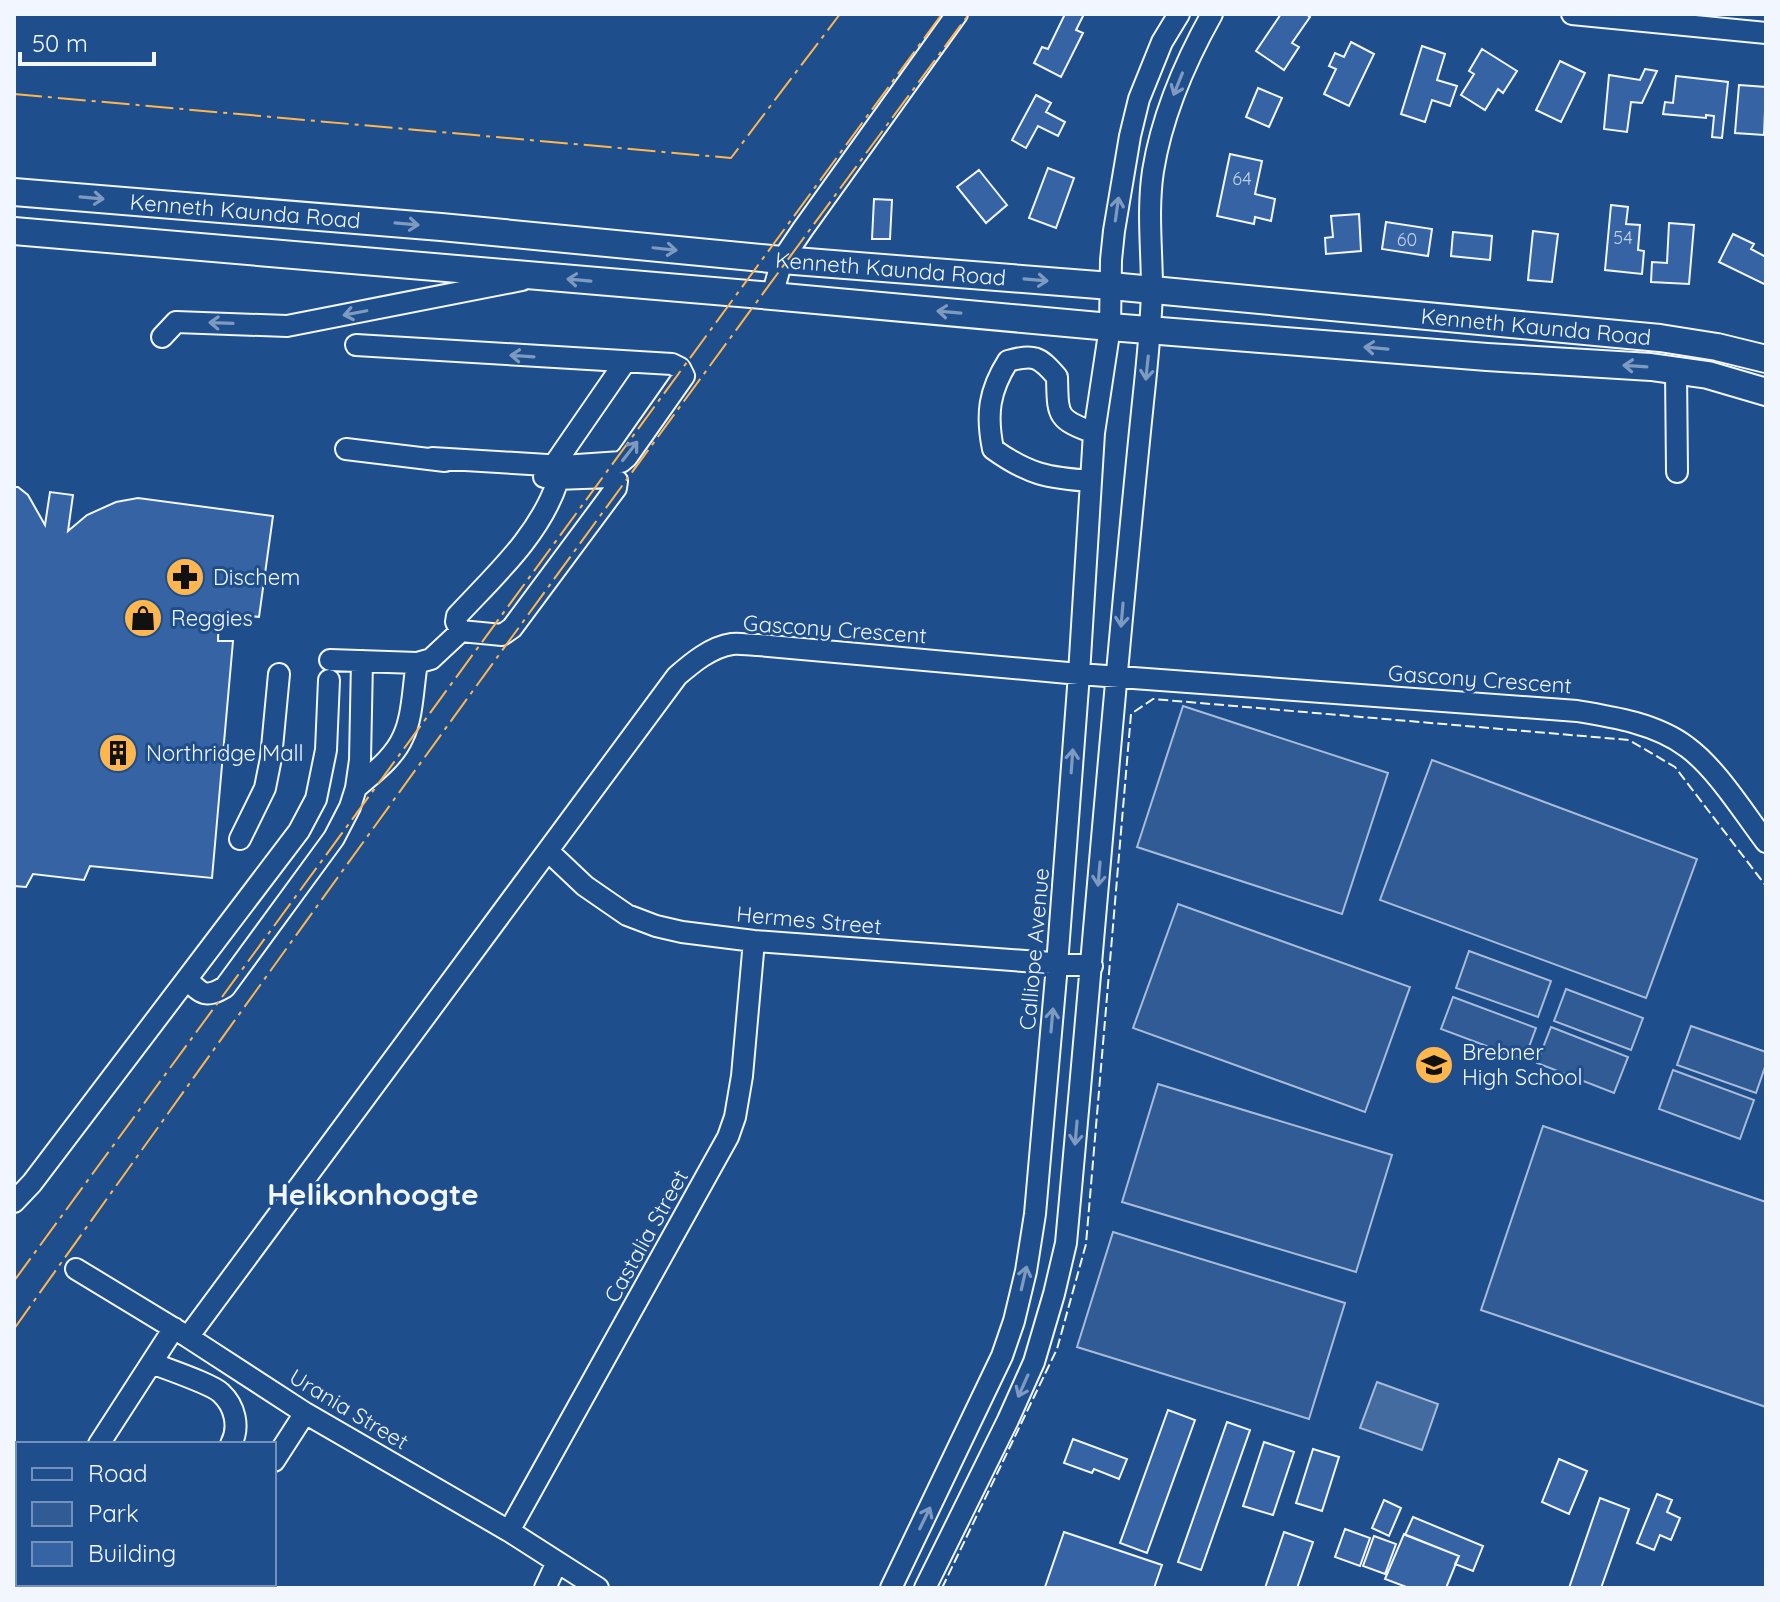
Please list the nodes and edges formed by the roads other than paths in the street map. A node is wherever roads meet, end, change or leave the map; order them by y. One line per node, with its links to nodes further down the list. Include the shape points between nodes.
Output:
1 (957, 14): 8 (street)
2 (1179, 14): 10 (street, Calliope Avenue, one-way to 2, via 1114,231 1139,99)
3 (1212, 14): 11 (street, one-way to 11, via 1170,102 1160,138 1150,212)
4 (1572, 14): 5 (street)
5 (1766, 33)
6 (14, 192): 8 (main road, Kenneth Kaunda Road, one-way to 8)
7 (14, 231): 9 (main road, Kenneth Kaunda Road)
8 (782, 260): 10 (main road, Kenneth Kaunda Road, one-way to 10); 12 (street)
9 (541, 277): 12 (main road, Kenneth Kaunda Road, one-way to 9); 16 (street, one-way to 16, via 287,326 176,322)
10 (1111, 286): 11 (main road, Kenneth Kaunda Road); 13 (street, Calliope Avenue)
11 (1152, 290): 14 (main road, Kenneth Kaunda Road); 15 (street)
12 (772, 296): 13 (main road, Kenneth Kaunda Road, one-way to 12)
13 (1110, 327): 15 (main road, Kenneth Kaunda Road); 23 (street, Calliope Avenue)
14 (1553, 328): 18 (main road, Kenneth Kaunda Road, via 1660,338); 19 (main road)
15 (1151, 330): 19 (main road, Kenneth Kaunda Road, one-way to 15); 33 (street, one-way to 33)
16 (162, 337)
17 (356, 345): 20 (street, one-way to 17)
18 (1766, 359)
19 (1552, 361): 21 (main road, Kenneth Kaunda Road, one-way to 19)
20 (625, 362): 25 (street, via 556,462); 25 (street, one-way to 20, via 563,466 621,462 684,376 672,364)
21 (1676, 370): 22 (main road, Kenneth Kaunda Road); 26 (street)
22 (1766, 392)
23 (1094, 433): 27 (street, Calliope Avenue); 27 (street, via 1069,424 1058,411 1057,377 1045,362 1028,356 1008,361 989,408 993,449 1033,473)
24 (346, 449): 25 (street)
25 (557, 472): 28 (street, via 548,505 519,549 457,616); 28 (street, via 610,477 617,481 616,488 512,628 502,635)
26 (1677, 472)
27 (1091, 481): 32 (street, Calliope Avenue)
28 (461, 631): 30 (street, via 431,659)
29 (362, 661): 30 (street); 34 (street); 41 (street, via 330,670 326,750 316,799 299,831)
30 (417, 663): 34 (street, via 403,738)
31 (279, 674): 35 (street, via 265,788)
32 (1079, 674): 33 (street, Gascony Crescent); 37 (street, Gascony Crescent, via 758,645 718,648 677,676); 39 (street, Calliope Avenue, one-way to 32)
33 (1116, 675): 36 (street, Gascony Crescent, via 1608,716 1653,729 1686,746); 40 (street, one-way to 40)
34 (356, 788): 41 (street, via 334,838 225,987 204,994)
35 (240, 839)
36 (1766, 842)
37 (548, 851): 38 (street, Hermes Street, via 627,915 682,932); 44 (street, Gascony Crescent)
38 (754, 941): 39 (street, Hermes Street); 50 (street, Castalia Street, via 739,1097 728,1137)
39 (1057, 965): 40 (street, Hermes Street); 56 (street, Calliope Avenue, one-way to 39, via 1014,1321 1035,1214)
40 (1092, 966): 57 (street, one-way to 57, via 1066,1243 1054,1294 1034,1362)
41 (187, 979): 42 (street)
42 (14, 1202)
43 (76, 1269): 44 (street, Urania Street)
44 (181, 1333): 45 (street, Gascony Crescent); 46 (street, Urania Street)
45 (152, 1363): 47 (street, Gascony Crescent); 48 (street, via 220,1391 237,1426)
46 (305, 1413): 49 (street); 50 (street, Urania Street)
47 (100, 1442)
48 (232, 1442)
49 (276, 1458)
50 (509, 1531): 51 (street, Urania Street)
51 (557, 1562): 54 (street); 55 (street, Urania Street)
52 (30, 1588): 53 (street)
53 (62, 1588)
54 (545, 1588)
55 (598, 1588)
56 (891, 1588)
57 (925, 1588)

